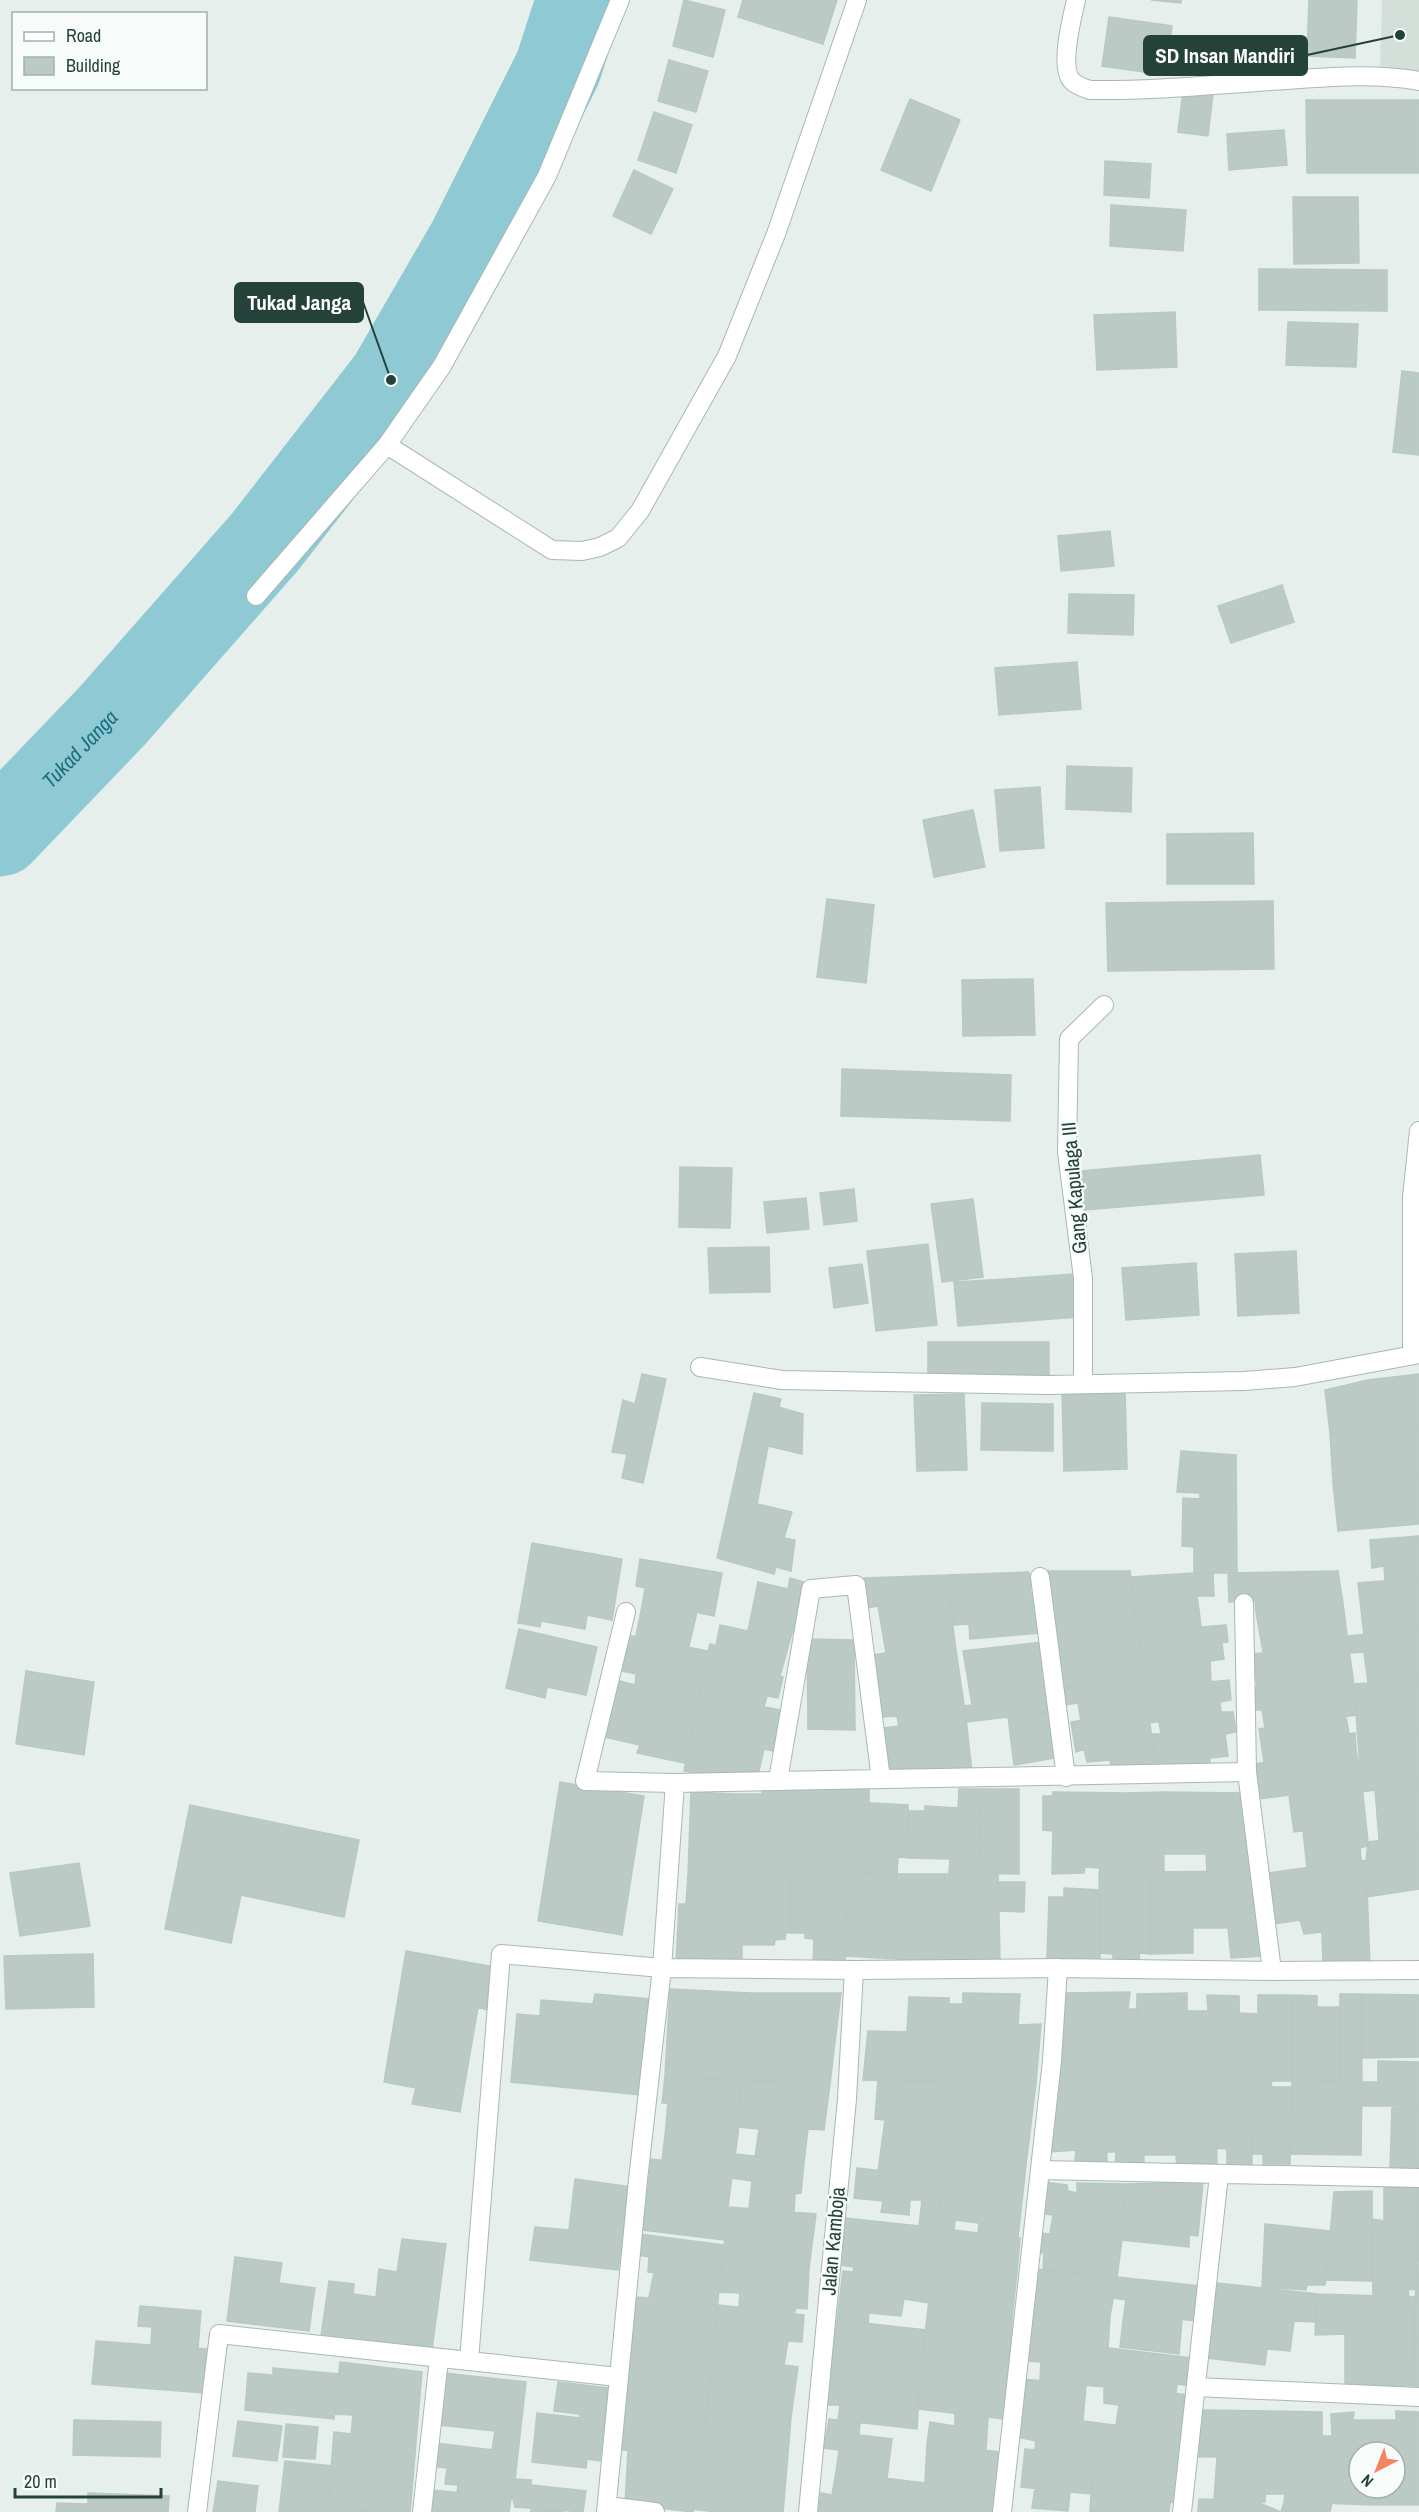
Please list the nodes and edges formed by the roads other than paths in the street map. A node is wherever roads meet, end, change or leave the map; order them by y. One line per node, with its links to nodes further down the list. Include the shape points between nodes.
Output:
1 (620, 0): 5 (street, via 547,176 442,366)
2 (857, 0): 5 (street, via 776,234 727,356 640,511 618,538 582,551 552,550)
3 (1076, 0): 4 (street, via 1068,41 1068,73 1071,80 1090,90 1331,77)
4 (1419, 81)
5 (387, 446): 6 (street)
6 (256, 596)
7 (1104, 1005): 11 (street, Gang Kapulaga III, via 1069,1039 1067,1152 1083,1278)
8 (1419, 1131): 9 (street, via 1412,1197)
9 (1416, 1354): 11 (street, via 1295,1377)
10 (700, 1367): 11 (street, via 782,1380)
11 (1083, 1384)
12 (1040, 1577): 16 (street)
13 (1244, 1603): 15 (street)
14 (626, 1612): 19 (street, via 585,1781)
15 (1247, 1772): 16 (street); 24 (street)
16 (1066, 1777): 17 (street)
17 (881, 1779): 18 (street); 18 (street, via 856,1585 812,1588)
18 (778, 1780): 19 (street)
19 (675, 1783): 20 (street)
20 (662, 1968): 22 (street); 29 (street, via 501,1954); 30 (street)
21 (1058, 1968): 22 (street); 24 (street); 25 (street)
22 (854, 1970): 37 (street, Jalan Kamboja, via 847,2099)
23 (1419, 1970): 24 (street)
24 (1272, 1971)
25 (1040, 2170): 26 (street); 38 (street)
26 (1219, 2175): 27 (street); 31 (street)
27 (1419, 2178)
28 (440, 2359): 29 (street); 34 (street, via 219,2334); 35 (street)
29 (469, 2361): 30 (street)
30 (618, 2377): 33 (street)
31 (1196, 2387): 32 (street); 39 (street)
32 (1419, 2397)
33 (606, 2509): 36 (street)
34 (196, 2512)
35 (422, 2512)
36 (655, 2512)
37 (808, 2512)
38 (1002, 2512)
39 (1182, 2512)

